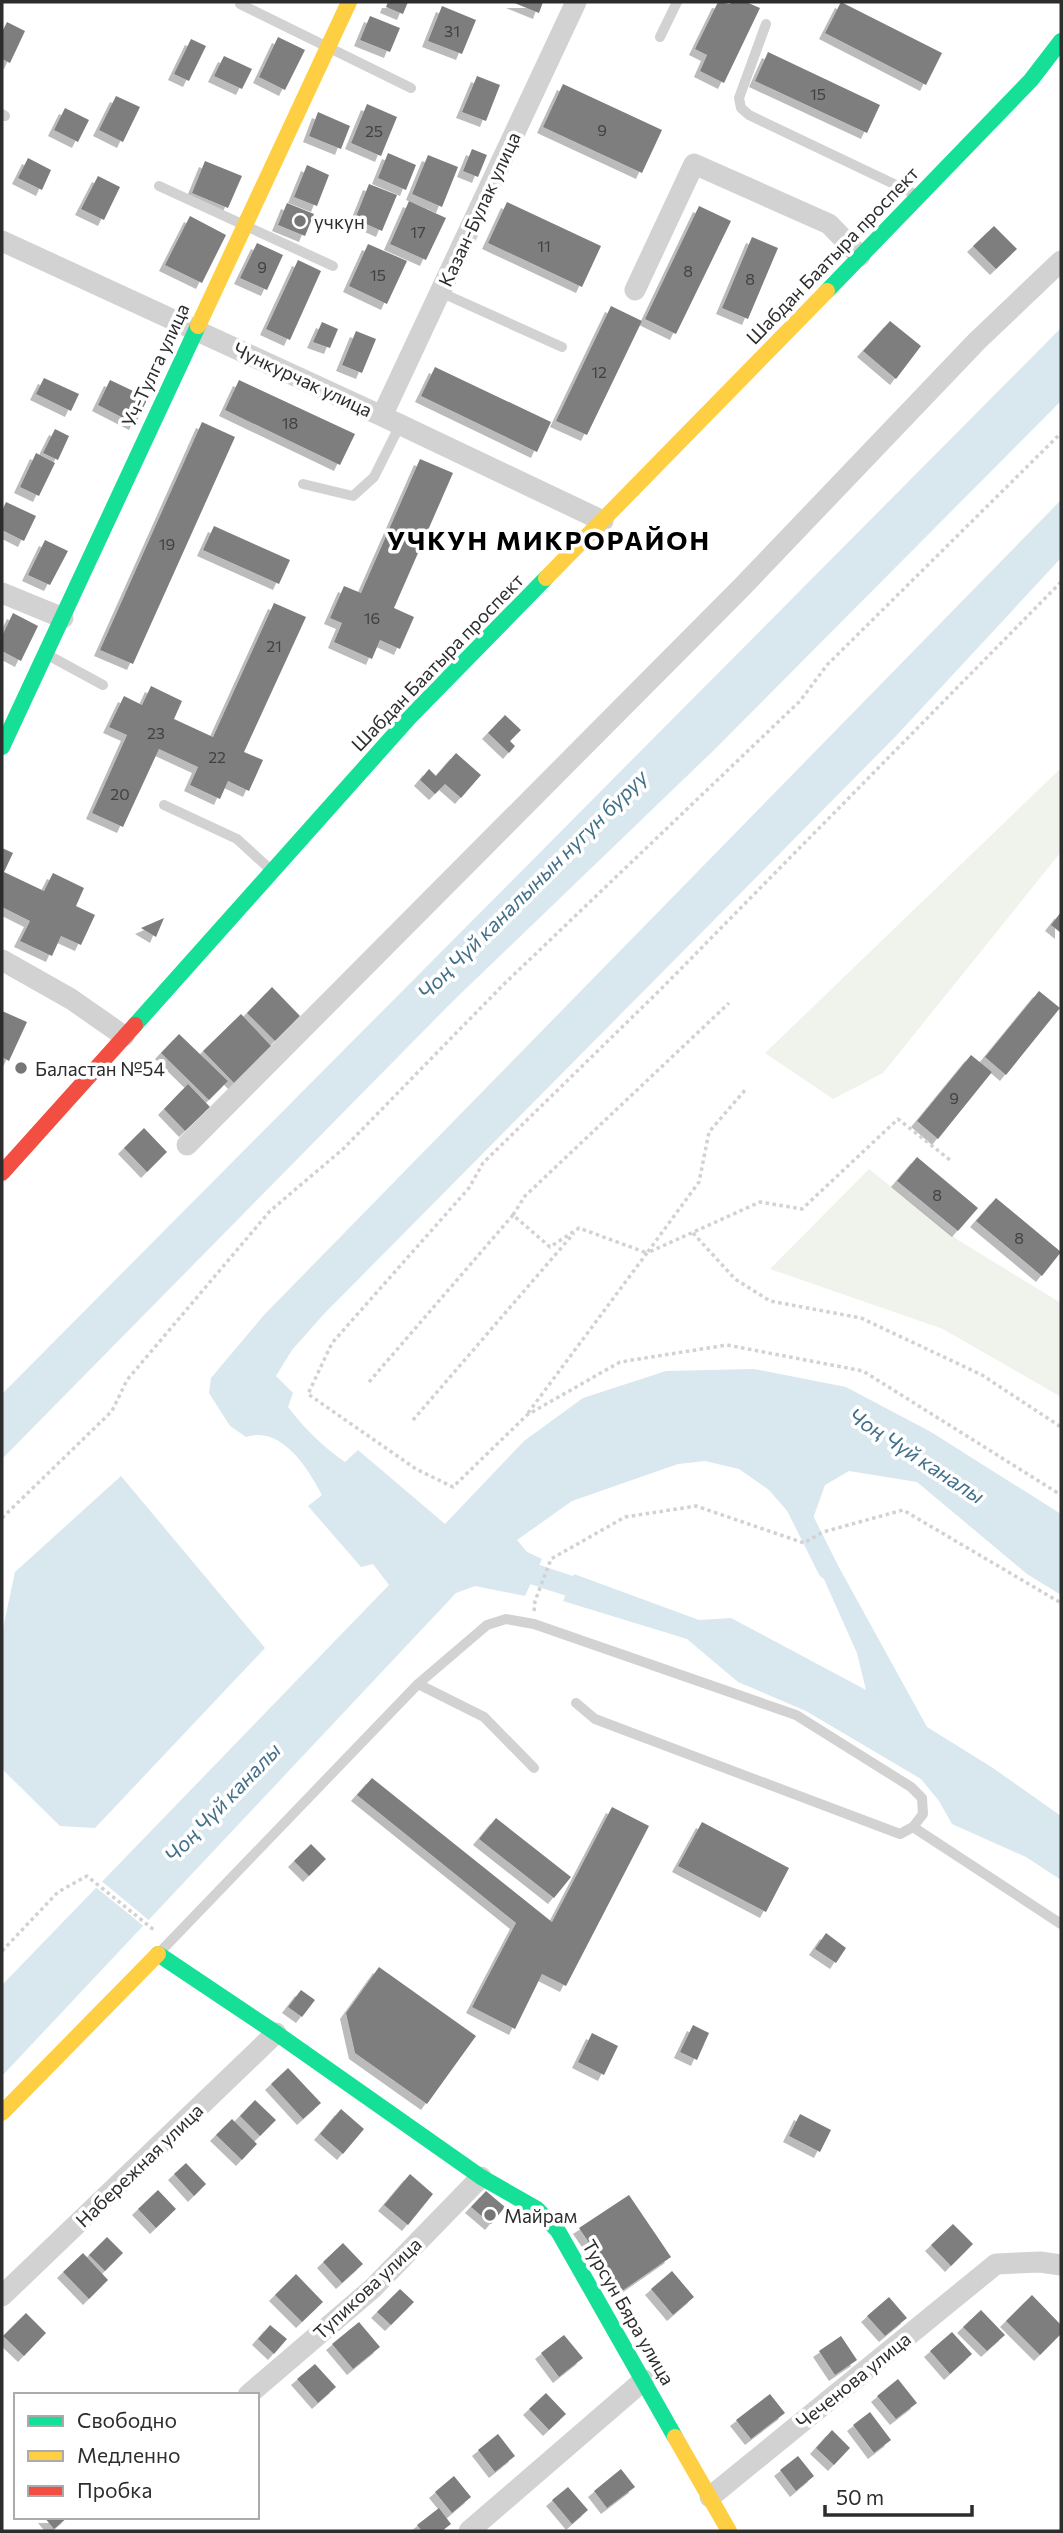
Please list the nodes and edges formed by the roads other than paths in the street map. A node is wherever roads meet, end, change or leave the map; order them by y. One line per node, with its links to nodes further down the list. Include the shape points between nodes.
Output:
1 (349, 2): 8 (street, Уч-Тулга улица)
2 (576, 2): 18 (street, Казан-Булак улица)
3 (677, 2): 6 (lane)
4 (240, 4): 8 (lane)
5 (766, 24): 11 (lane, via 739,98 741,108)
6 (660, 37)
7 (1061, 41): 11 (street, Шабдан Баатыра проспект, via 1031,80)
8 (328, 46): 9 (lane); 12 (street, Уч-Тулга улица)
9 (411, 88)
10 (159, 186): 12 (lane)
11 (920, 197): 14 (street, Шабдан Баатыра проспект)
12 (243, 226): 16 (lane); 19 (street, Уч-Тулга улица)
13 (2, 241): 19 (street, Чункурчак улица)
14 (860, 256): 17 (street, via 829,224 694,164); 23 (street, Шабдан Баатыра проспект)
15 (1061, 261): 33 (street)
16 (333, 266)
17 (635, 290)
18 (440, 292): 20 (lane); 21 (street, Казан-Булак улица)
19 (194, 329): 21 (street, Чункурчак улица); 25 (street, Уч-Тулга улица)
20 (562, 347)
21 (391, 420): 22 (lane, via 374,477 353,496); 23 (street, Чункурчак улица)
22 (303, 484)
23 (603, 521): 30 (street, Шабдан Баатыра проспект, via 410,718)
24 (2, 593): 25 (street)
25 (63, 618): 26 (street, Уч-Тулга улица)
26 (46, 654): 27 (lane); 28 (street, Уч-Тулга улица)
27 (103, 684)
28 (2, 747)
29 (164, 805): 30 (lane, via 237,839)
30 (272, 871): 32 (street, Шабдан Баатыра проспект)
31 (2, 960): 32 (street)
32 (124, 1036): 34 (street, Шабдан Баатыра проспект)
33 (187, 1145)
34 (2, 1174)
35 (418, 1684): 37 (lane, via 484,1717); 38 (lane, via 487,1625 506,1619 534,1624 796,1715 911,1787 922,1798 923,1814); 40 (lane)
36 (576, 1703): 38 (lane, via 594,1719 888,1829 900,1833)
37 (534, 1768)
38 (913, 1827): 39 (lane)
39 (1061, 1924)
40 (163, 1949): 41 (street, Турсун Бяра улица); 42 (street)
41 (276, 2033): 43 (street, Турсун Бяра улица); 45 (street, Набережная улица)
42 (2, 2113)
43 (481, 2177): 46 (street, Турсун Бяра улица, via 537,2209 558,2231); 47 (street, Тупикова улица, via 373,2288)
44 (1061, 2266): 48 (street, Чеченова улица, via 996,2264)
45 (2, 2296)
46 (644, 2381): 48 (street, Турсун Бяра улица); 49 (street)
47 (250, 2393)
48 (710, 2497): 50 (street, Турсун Бяра улица)
49 (468, 2531)
50 (729, 2531)

